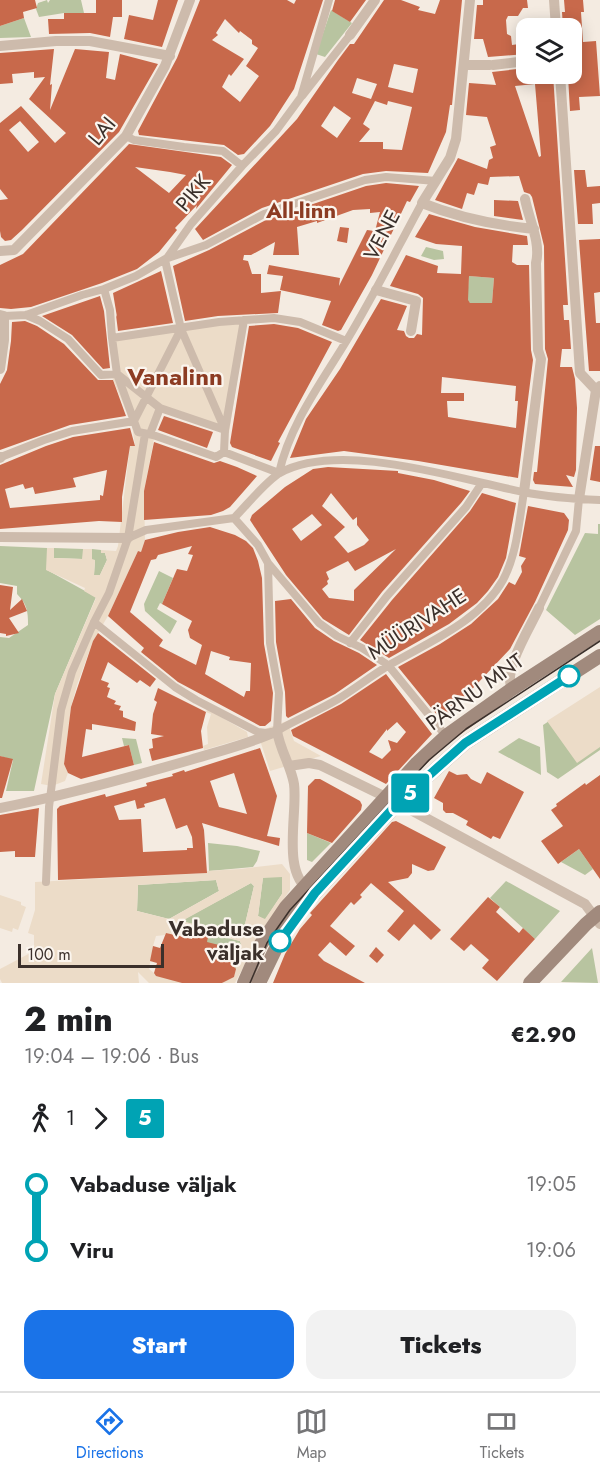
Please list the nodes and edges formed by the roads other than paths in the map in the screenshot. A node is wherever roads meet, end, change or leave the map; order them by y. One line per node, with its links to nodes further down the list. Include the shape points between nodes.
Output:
1 (190, 0): 9 (street, LAI)
2 (329, 0): 13 (street, PIKK)
3 (375, 0): 7 (street)
4 (470, 0): 11 (street, VENE)
5 (554, 0): 6 (street)
6 (555, 18)
7 (350, 35): 13 (street)
8 (0, 46): 9 (street, via 90,41)
9 (170, 56): 14 (street, LAI)
10 (516, 63): 11 (street)
11 (464, 65): 16 (street, VENE, via 456,139)
12 (561, 84): 33 (street, via 580,373)
13 (301, 97): 15 (street, PIKK, via 276,131)
14 (126, 136): 15 (street, via 223,151); 20 (street, LAI, via 14,250)
15 (242, 166): 21 (street, PIKK)
16 (436, 181): 18 (street, VENE); 21 (street, via 386,177 365,180 264,214 206,244)
17 (525, 199): 19 (street, MÜÜRIVAHE)
18 (422, 203): 19 (street, via 478,222); 23 (street, VENE)
19 (534, 229): 43 (street, MÜÜRIVAHE, via 541,359)
20 (0, 251)
21 (166, 259): 22 (street, PIKK); 27 (street)
22 (104, 289): 25 (street, PIKK); 29 (street)
23 (376, 290): 28 (street, via 416,301); 30 (street, VENE)
24 (2, 315): 25 (street, PIKK); 31 (street)
25 (26, 315): 32 (street, via 68,339 101,375)
26 (244, 320): 27 (street); 30 (street, via 288,319); 37 (street)
27 (181, 329): 29 (street); 34 (street); 37 (street)
28 (411, 331)
29 (112, 338): 32 (street)
30 (346, 341): 41 (street, VENE, via 306,405 284,450)
31 (0, 369)
32 (117, 374): 34 (street); 36 (street)
33 (598, 388): 44 (street)
34 (146, 398): 35 (street); 36 (street)
35 (160, 408): 37 (street); 38 (street)
36 (134, 422): 38 (street, via 138,432); 40 (street, via 72,431)
37 (225, 430): 39 (street)
38 (147, 434): 39 (street, via 216,457); 48 (street)
39 (224, 453): 41 (street)
40 (1, 458)
41 (279, 473): 42 (street, via 306,464 340,460 398,466); 46 (street)
42 (482, 483): 43 (street); 53 (street, via 466,507)
43 (524, 492): 44 (street); 55 (street, MÜÜRIVAHE, via 513,552 496,591 455,627)
44 (579, 499): 45 (street); 50 (street, via 576,531)
45 (600, 500)
46 (234, 518): 48 (street, via 146,530); 49 (street)
47 (0, 537): 48 (street)
48 (128, 538): 51 (street, via 109,593)
49 (268, 562): 53 (street, via 319,623); 57 (street, via 270,643 279,693)
50 (539, 608): 56 (street, via 512,667)
51 (94, 622): 57 (street, via 196,700 258,732); 61 (street, via 72,672 61,710)
52 (600, 632): 56 (main road, PÄRNU MNT)
53 (350, 642): 55 (street)
54 (600, 656): 62 (main road, PÄRNU MNT, via 465,743)
55 (388, 665): 57 (street, MÜÜRIVAHE, via 341,697); 58 (street)
56 (512, 689): 58 (main road, PÄRNU MNT)
57 (277, 731): 59 (street); 61 (street, MÜÜRIVAHE)
58 (446, 736): 60 (main road, PÄRNU MNT)
59 (289, 766): 60 (street, via 320,765); 65 (street, via 294,786 293,863)
60 (385, 798): 62 (street); 65 (main road, PÄRNU MNT)
61 (50, 799): 63 (street, MÜÜRIVAHE); 64 (street)
62 (398, 803): 65 (main road, PÄRNU MNT); 66 (street, via 585,904)
63 (0, 808)
64 (46, 882)
65 (309, 890): 67 (main road, PÄRNU MNT, via 286,907 261,944); 68 (main road, PÄRNU MNT)
66 (599, 920): 69 (main road); 70 (main road)
67 (243, 982)
68 (259, 983)
69 (530, 983)
70 (539, 983)

